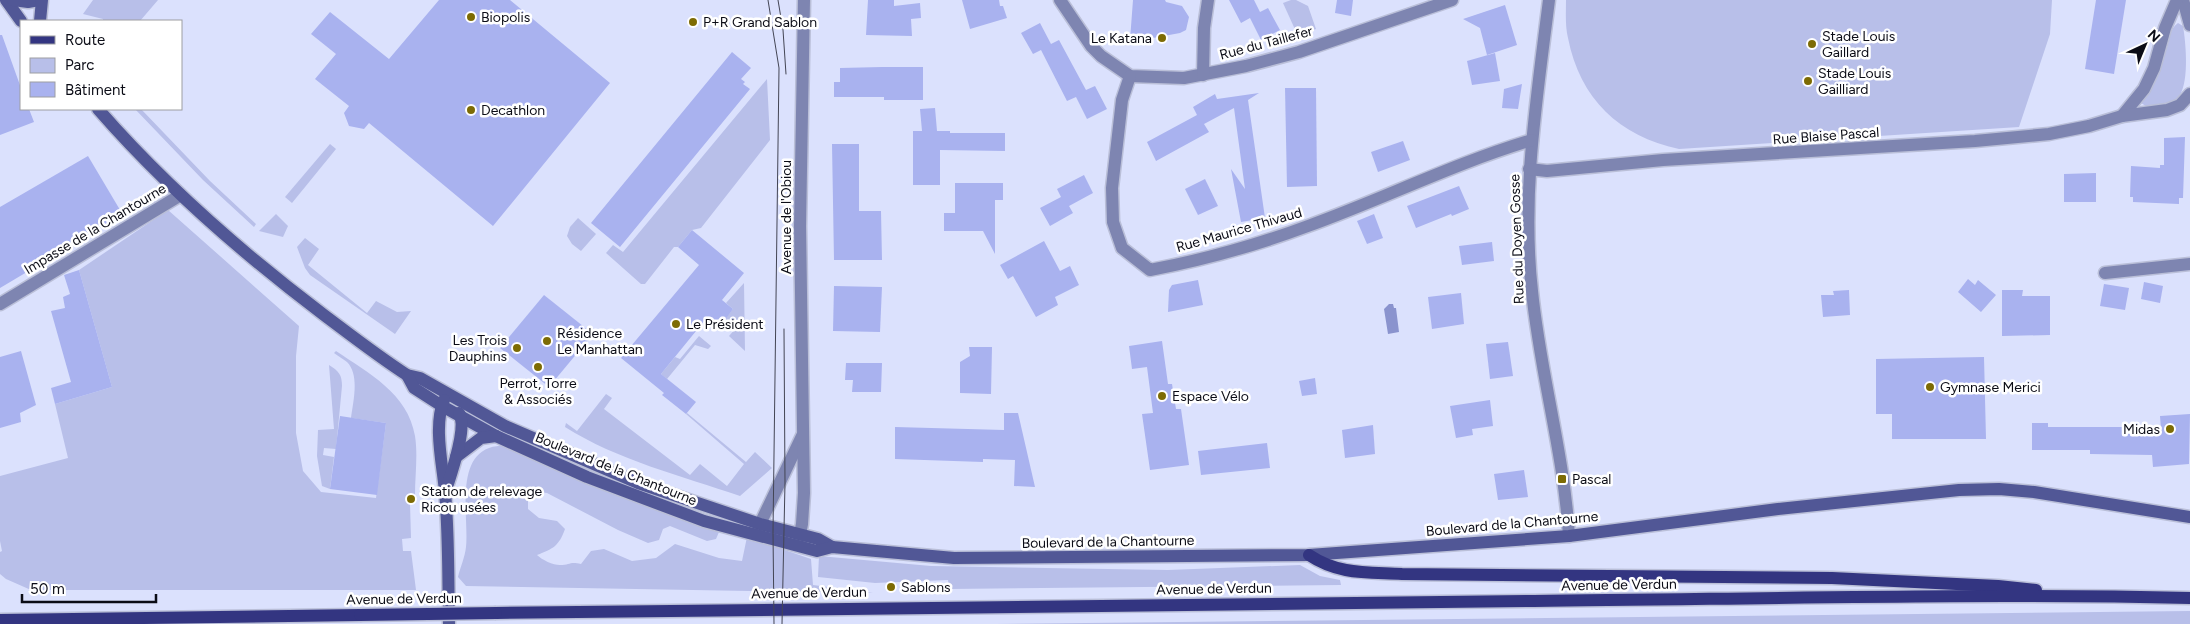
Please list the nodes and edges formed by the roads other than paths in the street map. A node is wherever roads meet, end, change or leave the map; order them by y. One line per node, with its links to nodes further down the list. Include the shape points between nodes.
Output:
1 (6, 0): 11 (street)
2 (13, 0): 3 (street)
3 (41, 0): 12 (street)
4 (804, 0): 29 (street, Avenue de l'Obiou, via 800,226)
5 (1060, 0): 15 (street, via 1100,56)
6 (1208, 0): 14 (street)
7 (1452, 0): 14 (street, Rue du Taillefer, via 1299,52)
8 (1549, 0): 19 (street, Rue du Doyen Gosse)
9 (2177, 0): 18 (street, via 2164,28 2154,68 2144,89)
10 (2183, 0): 13 (street)
11 (20, 20)
12 (40, 20)
13 (2190, 25)
14 (1203, 75): 15 (street, Rue du Taillefer, via 1184,78)
15 (1130, 76): 19 (street, Rue Maurice Thivaud, via 1122,100 1112,188 1113,222 1122,248 1150,270 1194,262 1308,226)
16 (2190, 94): 18 (street, Rue Blaise Pascal, via 2180,105 2167,110)
17 (99, 110): 21 (street, Boulevard de la Chantourne)
18 (2122, 116): 20 (street, Rue Blaise Pascal, via 2048,134 1975,142 1663,160 1547,171)
19 (1532, 140): 20 (street, Rue du Doyen Gosse)
20 (1529, 168): 35 (street, Rue du Doyen Gosse, via 1532,291)
21 (179, 196): 24 (street, Impasse de la Chantourne); 25 (street, Boulevard de la Chantourne, via 268,273)
22 (2190, 264): 23 (street)
23 (2105, 273)
24 (0, 304)
25 (407, 375): 26 (street, Boulevard de la Chantourne, via 420,378); 27 (street, Boulevard de la Chantourne, via 414,388)
26 (447, 394): 27 (street); 28 (street); 34 (street, Boulevard de la Chantourne, via 505,426)
27 (442, 406): 28 (street, Boulevard de la Chantourne); 32 (street, via 440,458)
28 (462, 417): 30 (street, Boulevard de la Chantourne); 31 (street)
29 (803, 434): 34 (street, Avenue de l'Obiou); 36 (street, Avenue de l'Obiou, via 804,493)
30 (496, 436): 31 (street, via 481,438); 34 (street, Boulevard de la Chantourne, via 634,496 704,521)
31 (456, 457): 32 (street)
32 (445, 492): 41 (street)
33 (2190, 517): 35 (street, Boulevard de la Chantourne, via 2034,492 1959,490)
34 (758, 530): 36 (street, Boulevard de la Chantourne)
35 (1569, 536): 37 (street, Boulevard de la Chantourne)
36 (798, 541): 37 (street, Boulevard de la Chantourne, via 817,552 832,547 954,558)
37 (1309, 555): 38 (main road, via 1339,570 1402,574 1832,578 1998,586)
38 (2101, 596): 39 (main road); 40 (main road, Avenue de Verdun, bridge, via 946,606)
39 (2190, 598)
40 (0, 620)
41 (449, 624)

